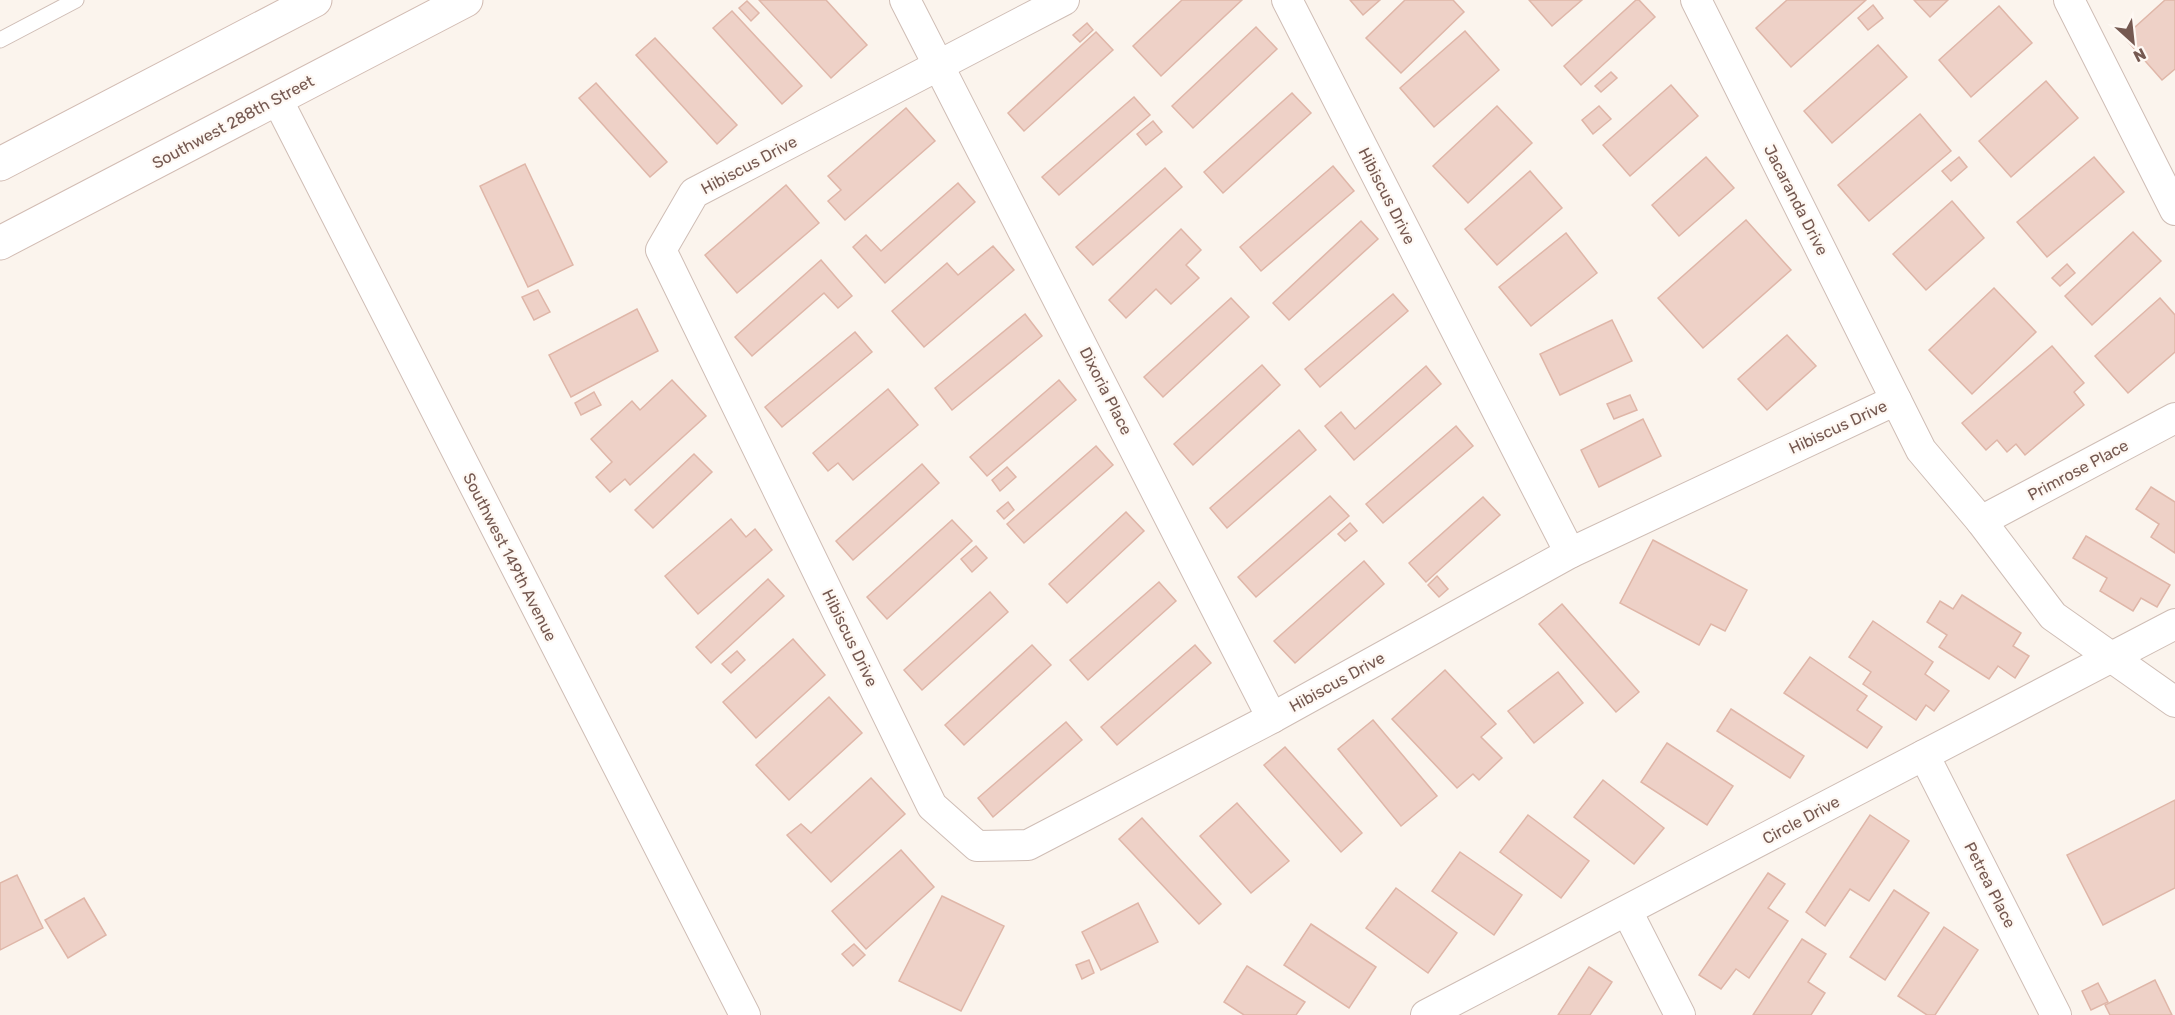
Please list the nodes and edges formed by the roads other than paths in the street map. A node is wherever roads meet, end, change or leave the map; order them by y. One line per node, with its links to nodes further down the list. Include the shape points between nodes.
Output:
1 (76, 0): 9 (lane)
2 (315, 0): 12 (main road)
3 (466, 0): 11 (main road, Southwest 288th Street)
4 (905, 0): 10 (street, Dixoria Place)
5 (1064, 0): 10 (street, Hibiscus Drive)
6 (1287, 0): 18 (street, Hibiscus Drive)
7 (1696, 0): 15 (street, Jacaranda Drive)
8 (2069, 0): 13 (street)
9 (0, 40)
10 (939, 64): 22 (street, Dixoria Place); 22 (street, Hibiscus Drive, via 694,193 661,250 932,806 976,846 1028,845)
11 (277, 99): 14 (main road, Southwest 288th Street); 25 (street, Southwest 149th Avenue)
12 (0, 164)
13 (2175, 210)
14 (0, 243)
15 (1896, 399): 17 (street, Hibiscus Drive, via 1921,450); 18 (street, Hibiscus Drive)
16 (2175, 418): 17 (street, Primrose Place)
17 (1981, 521): 20 (street, Hibiscus Drive, via 2053,616)
18 (1569, 553): 22 (street, Hibiscus Drive)
19 (2175, 624): 20 (street, Circle Drive)
20 (2110, 658): 21 (street); 23 (street, Circle Drive)
21 (2175, 702)
22 (1272, 718)
23 (1924, 756): 24 (street, Circle Drive); 28 (street, Petrea Place)
24 (1627, 911): 26 (street, Circle Drive); 27 (street)
25 (745, 1015)
26 (1426, 1015)
27 (1680, 1015)
28 (2056, 1015)

